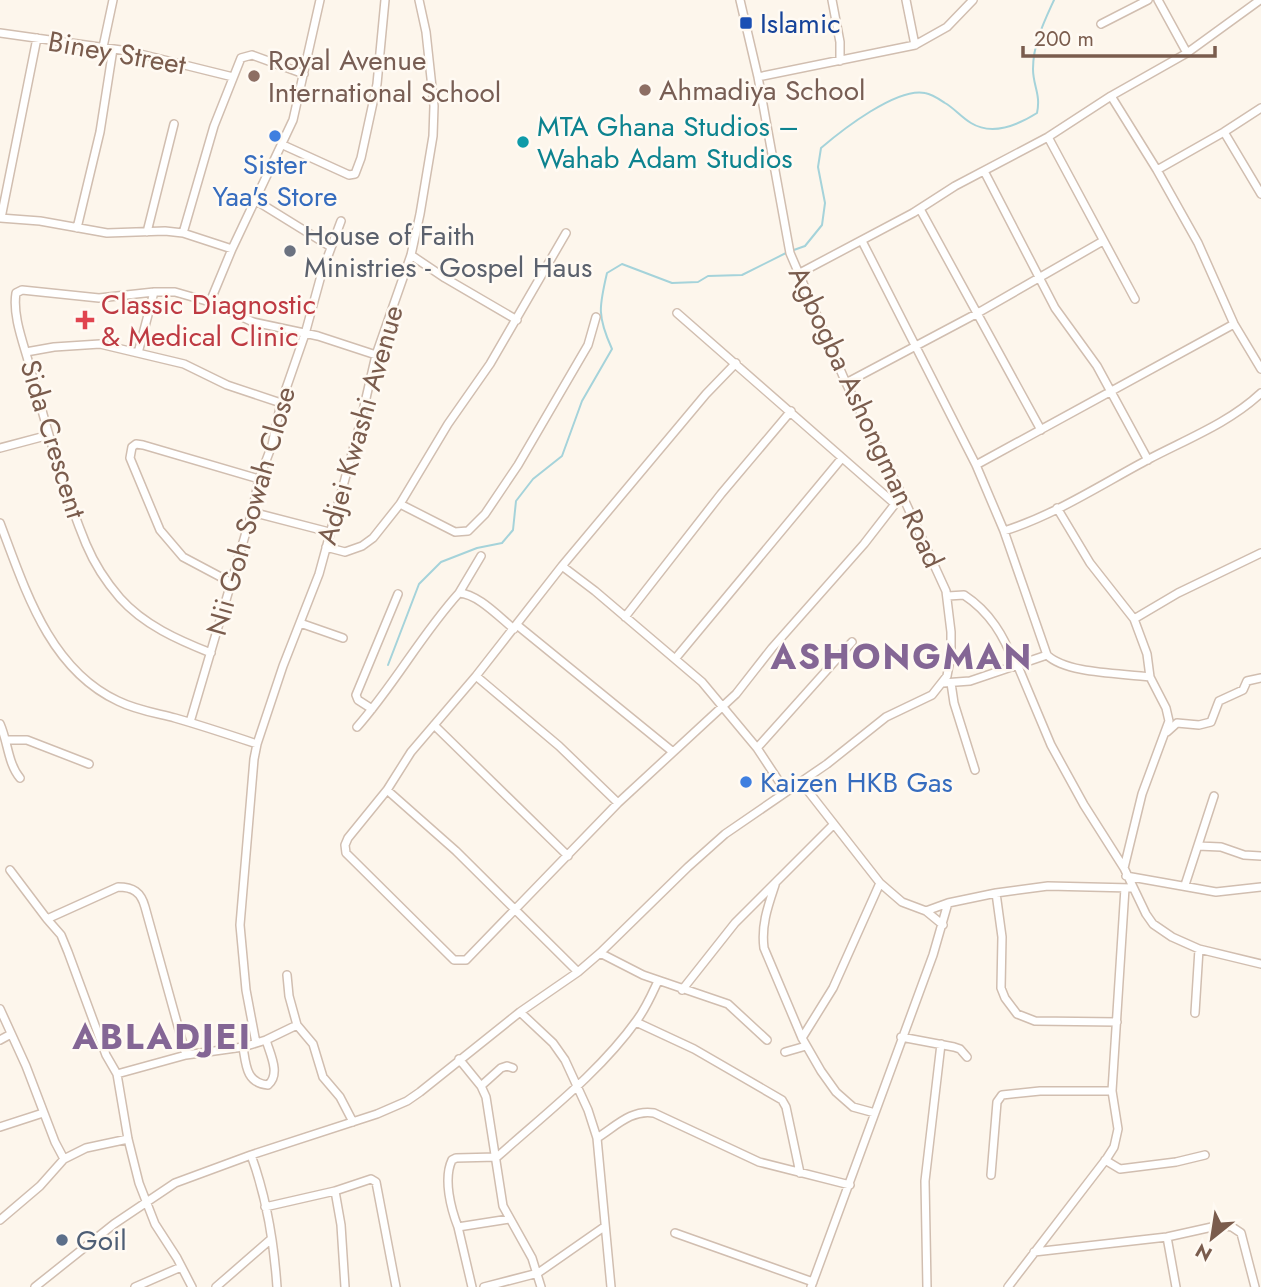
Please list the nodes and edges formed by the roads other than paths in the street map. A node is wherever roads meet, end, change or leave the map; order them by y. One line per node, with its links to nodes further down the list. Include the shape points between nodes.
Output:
1 (113, 0): 16 (street)
2 (320, 0): 20 (street)
3 (385, 0): 28 (street, via 377,84 355,174)
4 (419, 0): 44 (street, Adjei Kwashi Avenue, via 434,106 433,136)
5 (740, 0): 22 (street, Agbogba Ashongman Road)
6 (832, 0): 19 (street)
7 (906, 0): 15 (street)
8 (973, 0): 15 (street, via 947,27)
9 (1148, 0): 12 (street)
10 (1158, 0): 18 (street)
11 (1260, 0): 18 (street)
12 (1101, 24)
13 (0, 33): 14 (street, Biney Street)
14 (37, 38): 16 (street, Biney Street); 34 (street)
15 (915, 44): 19 (street)
16 (103, 47): 17 (street, Biney Street)
17 (113, 48): 21 (street, Biney Street); 36 (street, via 100,132)
18 (1187, 53): 23 (street)
19 (840, 61): 22 (street)
20 (304, 74): 21 (street, via 252,55 241,58); 28 (street)
21 (233, 77): 38 (street)
22 (758, 77): 45 (street, Agbogba Ashongman Road, via 784,227)
23 (1111, 96): 27 (street); 29 (street)
24 (1261, 108): 26 (street)
25 (174, 124): 37 (street)
26 (1224, 132): 29 (street); 31 (street)
27 (1048, 136): 30 (street); 41 (street)
28 (283, 145): 32 (street)
29 (1157, 170): 54 (street, via 1198,243)
30 (984, 171): 33 (street); 46 (street)
31 (1261, 194)
32 (255, 200): 42 (street); 43 (street)
33 (920, 209): 40 (street); 51 (street)
34 (1, 218): 36 (street)
35 (341, 221): 42 (street, Nii Goh Sowah Close)
36 (77, 228): 37 (street)
37 (147, 232): 38 (street)
38 (183, 233): 43 (street)
39 (566, 233): 53 (street)
40 (862, 241): 45 (street); 56 (street)
41 (1103, 241): 46 (street); 48 (street)
42 (331, 247): 55 (street, Nii Goh Sowah Close)
43 (232, 248): 49 (street)
44 (411, 255): 53 (street); 59 (street, Adjei Kwashi Avenue)
45 (797, 274): 62 (street, Agbogba Ashongman Road)
46 (1040, 276): 51 (street); 63 (street, via 1055,308)
47 (154, 292): 49 (street, Sida Crescent, via 175,292); 57 (street, Sida Crescent, via 99,298 18,291 17,316); 58 (street)
48 (1135, 299)
49 (210, 302): 55 (street, Sida Crescent, via 253,322)
50 (677, 313): 60 (street)
51 (976, 314): 56 (street); 67 (street)
52 (596, 317): 75 (street, via 588,345 512,476 468,531 455,532)
53 (517, 320): 75 (street)
54 (1234, 324): 61 (street); 63 (street)
55 (305, 334): 59 (street, Sida Crescent); 65 (street, Nii Goh Sowah Close)
56 (915, 347): 62 (street); 72 (street)
57 (26, 352): 58 (street, via 100,344); 68 (street, Sida Crescent)
58 (138, 353): 65 (street, via 184,364)
59 (376, 355): 81 (street, Adjei Kwashi Avenue)
60 (736, 363): 66 (street); 85 (street)
61 (1261, 369)
62 (846, 383): 74 (street, Agbogba Ashongman Road)
63 (1110, 390): 67 (street); 71 (street)
64 (1261, 393): 71 (street, via 1242,410)
65 (281, 403): 73 (street, Nii Goh Sowah Close)
66 (791, 411): 70 (street); 90 (street)
67 (1041, 430): 72 (street)
68 (49, 435): 69 (street); 96 (street, Sida Crescent, via 87,546 118,597 140,617)
69 (0, 448)
70 (842, 458): 76 (street); 98 (street)
71 (1148, 460): 77 (street)
72 (976, 465): 80 (street)
73 (259, 479): 78 (street, Nii Goh Sowah Close); 86 (street, via 143,445 132,447 136,477 160,530 183,557)
74 (903, 497): 76 (street); 89 (street, Agbogba Ashongman Road)
75 (400, 504): 82 (street, via 362,546 345,552)
76 (895, 504): 105 (street)
77 (1058, 508): 80 (street); 91 (street, via 1090,563)
78 (252, 512): 81 (street); 86 (street, Nii Goh Sowah Close)
79 (0, 523): 106 (street, via 41,623 86,681 121,703)
80 (1004, 531): 97 (street)
81 (329, 532): 82 (street, Adjei Kwashi Avenue)
82 (326, 547): 92 (street, Adjei Kwashi Avenue)
83 (1261, 553): 91 (street)
84 (481, 556): 87 (street)
85 (562, 566): 90 (street); 93 (street)
86 (232, 583): 96 (street, Nii Goh Sowah Close)
87 (458, 593): 93 (street); 104 (street, via 402,671)
88 (398, 594): 104 (street, via 356,695)
89 (948, 596): 99 (street, via 964,595 991,619); 103 (street, Agbogba Ashongman Road)
90 (625, 617): 98 (street)
91 (1133, 619): 101 (street, via 1147,653)
92 (300, 624): 94 (street); 112 (street, Adjei Kwashi Avenue)
93 (516, 627): 100 (street); 114 (street)
94 (344, 638)
95 (852, 642): 113 (street)
96 (211, 653): 106 (street, Nii Goh Sowah Close)
97 (1047, 655): 99 (street); 101 (street, via 1070,668)
98 (675, 659): 105 (street)
99 (1016, 665): 103 (street, via 970,681); 128 (street, via 1051,744)
100 (476, 676): 108 (street); 122 (street)
101 (1150, 677): 110 (street, via 1166,708)
102 (1261, 678): 110 (street, via 1247,681 1243,690 1219,701 1211,722 1177,723)
103 (947, 683): 116 (street); 118 (street, via 886,717)
104 (369, 707): 109 (street)
105 (723, 707): 113 (street); 114 (street)
106 (190, 722): 112 (street)
107 (0, 724): 111 (street)
108 (434, 725): 119 (street); 125 (street)
109 (357, 727)
110 (1166, 733): 128 (street, via 1142,794)
111 (7, 740): 115 (street, via 27,740); 117 (street)
112 (257, 744): 159 (street, Adjei Kwashi Avenue, via 240,925)
113 (757, 748): 120 (street)
114 (673, 752): 122 (street)
115 (89, 764)
116 (975, 770)
117 (20, 778)
118 (801, 782): 120 (street); 123 (street)
119 (387, 790): 136 (street); 136 (street, via 348,838 346,853 454,960 466,960)
120 (786, 792): 141 (street, via 700,855)
121 (1214, 796): 124 (street)
122 (618, 803): 125 (street)
123 (833, 825): 129 (street); 130 (street)
124 (1198, 846): 126 (street); 131 (street)
125 (568, 856): 136 (street)
126 (1261, 856)
127 (10, 870): 138 (street)
128 (1125, 872): 131 (street); 133 (street)
129 (880, 883): 137 (street, via 902,901); 155 (street, via 833,988)
130 (775, 885): 146 (street, via 735,923); 155 (street, via 765,914 764,948)
131 (1185, 885): 132 (street, via 1227,892)
132 (1261, 887)
133 (1129, 888): 134 (street, via 1070,885); 140 (street, via 1153,924); 151 (street)
134 (996, 893): 135 (street); 151 (street, via 1002,988 1017,1014 1035,1021)
135 (948, 903): 137 (street); 139 (street)
136 (515, 909): 143 (street)
137 (926, 911): 139 (street)
138 (47, 919): 164 (street, via 118,887 136,891 145,906); 168 (street, via 61,935)
139 (943, 925): 154 (street)
140 (1199, 949): 142 (street); 149 (street)
141 (600, 953): 143 (street); 145 (street)
142 (1261, 964)
143 (578, 972): 148 (street)
144 (287, 975): 152 (street)
145 (658, 981): 146 (street); 150 (street)
146 (682, 990): 158 (street, via 728,1004)
147 (0, 1009): 153 (street)
148 (520, 1012): 166 (street); 169 (street, via 553,1043)
149 (1195, 1013)
150 (636, 1022): 169 (street); 183 (street, via 694,1049 782,1100)
151 (1117, 1022): 171 (street)
152 (297, 1025): 157 (street); 174 (street, via 313,1044 323,1077)
153 (11, 1034): 156 (street); 172 (street)
154 (901, 1037): 160 (street); 173 (street)
155 (802, 1038): 161 (street)
156 (0, 1040)
157 (266, 1040): 159 (street); 162 (street, via 275,1074 268,1085 251,1078)
158 (767, 1040)
159 (256, 1043): 162 (street)
160 (941, 1045): 165 (street, via 960,1049); 211 (street, via 925,1181)
161 (806, 1046): 163 (street); 173 (street, via 844,1100)
162 (243, 1047): 164 (street)
163 (785, 1052)
164 (186, 1055): 168 (street)
165 (967, 1057)
166 (459, 1059): 170 (street); 174 (street, via 407,1101)
167 (513, 1068): 170 (street, via 501,1068)
168 (117, 1074): 177 (street)
169 (579, 1085): 176 (street); 180 (street)
170 (481, 1086): 180 (street)
171 (1112, 1091): 182 (street, via 1118,1129); 184 (street, via 1002,1095 997,1102)
172 (44, 1113): 175 (street); 181 (street)
173 (875, 1113): 185 (street)
174 (353, 1122): 178 (street)
175 (0, 1127)
176 (597, 1138): 183 (street, via 635,1114 654,1113 759,1162); 192 (street)
177 (128, 1139): 181 (street, via 86,1148); 187 (street)
178 (251, 1155): 187 (street, via 175,1183); 188 (street)
179 (1205, 1155): 182 (street, via 1120,1169)
180 (496, 1157): 189 (street, via 500,1196); 191 (street, via 456,1158 450,1164 451,1204)
181 (64, 1159): 190 (street)
182 (1105, 1160): 196 (street)
183 (800, 1173): 185 (street)
184 (991, 1175)
185 (850, 1185): 199 (street)
186 (335, 1191): 188 (street); 205 (street); 206 (street, via 371,1179 376,1182)
187 (146, 1201): 197 (street); 200 (street)
188 (265, 1207): 195 (street)
189 (509, 1219): 191 (street); 198 (street)
190 (0, 1220)
191 (458, 1227): 207 (street)
192 (604, 1227): 198 (street); 210 (street)
193 (675, 1233): 199 (street)
194 (1167, 1237): 196 (street); 213 (street); 214 (street, via 1221,1225 1236,1230 1241,1233)
195 (270, 1240): 203 (street); 204 (street)
196 (1034, 1252): 212 (street)
197 (181, 1267): 201 (street); 202 (street)
198 (538, 1273): 208 (street); 209 (street)
199 (812, 1284)
200 (35, 1287)
201 (135, 1287)
202 (192, 1287)
203 (216, 1287)
204 (277, 1287)
205 (345, 1287)
206 (396, 1287)
207 (472, 1287)
208 (484, 1287)
209 (541, 1287)
210 (611, 1287)
211 (927, 1287)
212 (1008, 1287)
213 (1176, 1287)
214 (1255, 1287)

